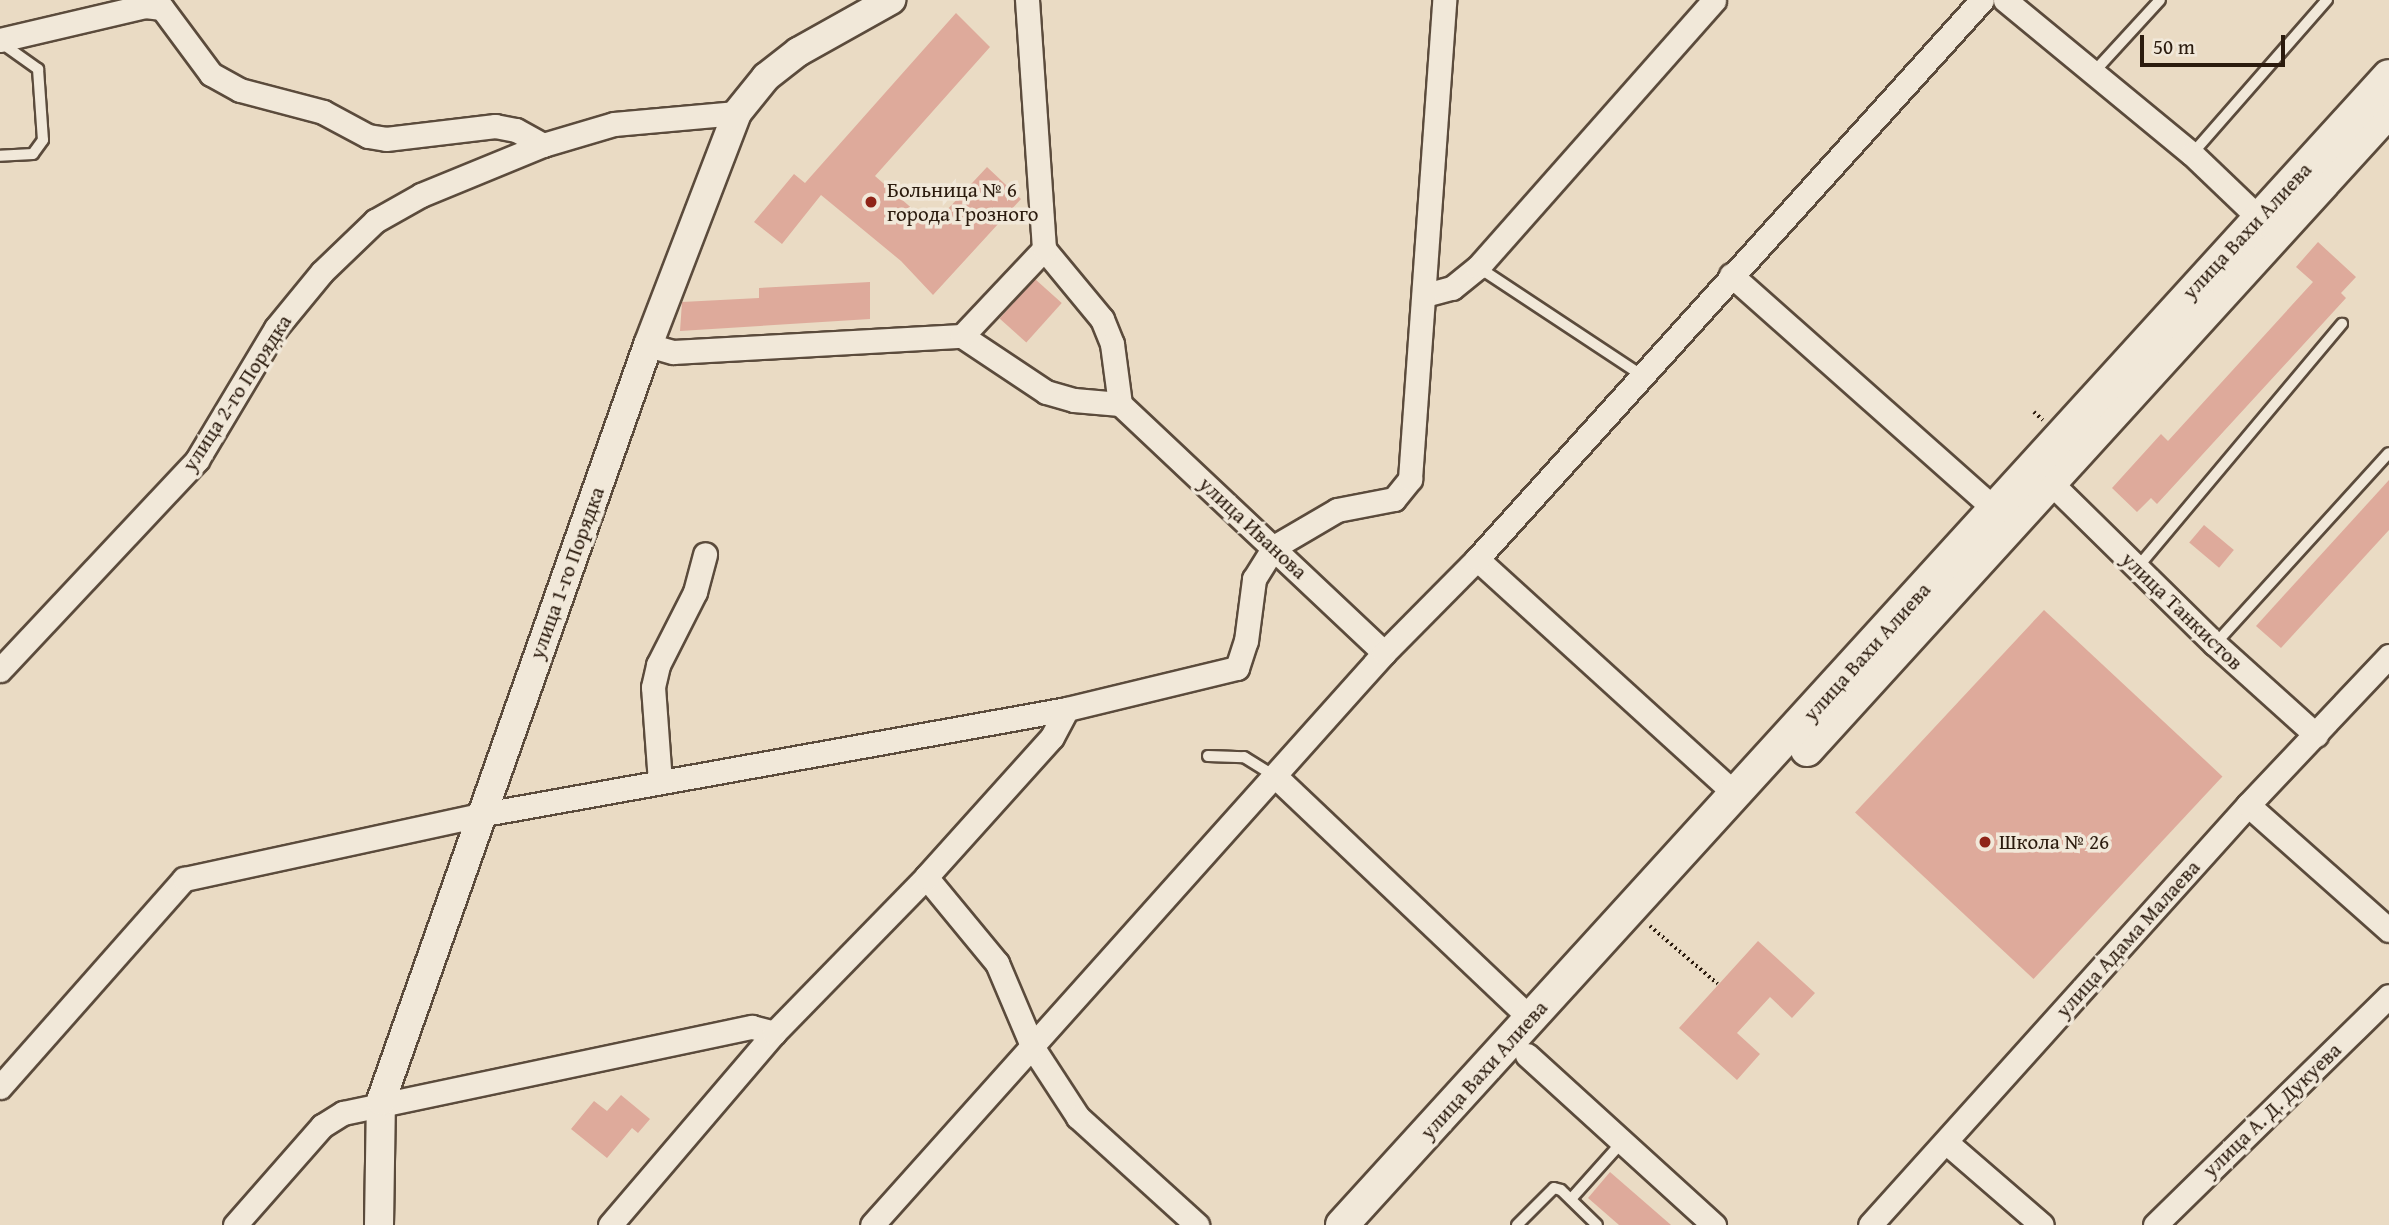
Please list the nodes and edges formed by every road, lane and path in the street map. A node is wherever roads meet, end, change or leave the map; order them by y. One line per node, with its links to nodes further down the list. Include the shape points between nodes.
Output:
1 (891, 0): 13 (street, улица 1-го Порядка, via 798,52 766,76)
2 (1027, 0): 18 (street)
3 (1444, 0): 21 (street)
4 (1982, 0): 20 (street)
5 (2005, 0): 10 (street)
6 (2160, 0): 10 (lane)
7 (2327, 0): 15 (lane)
8 (1705, 4): 19 (street)
9 (0, 41): 14 (street, via 145,6 162,8 211,74 240,90 323,112 368,136 495,126 516,130); 16 (lane, via 38,69 43,139 33,154)
10 (2093, 72): 15 (street)
11 (2389, 76): 17 (main road, улица Вахи Алиева)
12 (2389, 111): 28 (main road, улица Вахи Алиева)
13 (737, 113): 14 (street, улица 2-го Порядка, via 614,124); 24 (street, улица 1-го Порядка)
14 (543, 145): 37 (street, улица 2-го Порядка, via 375,221 321,272 276,328 197,460)
15 (2192, 155): 17 (street)
16 (0, 156)
17 (2259, 218): 29 (main road, улица Вахи Алиева)
18 (1044, 249): 23 (street); 26 (street, via 1102,319 1112,344)
19 (1478, 267): 21 (street, via 1452,288); 25 (lane)
20 (1731, 275): 25 (street); 29 (street)
21 (1425, 295): 30 (street, via 1411,470 1405,490 1394,499 1337,510)
22 (2342, 324): 33 (lane)
23 (962, 336): 24 (street, via 673,352); 26 (street, via 1046,392)
24 (648, 345): 45 (street, улица 1-го Порядка)
25 (1642, 374): 32 (street)
26 (1120, 404): 30 (street, улица Иванова)
27 (2389, 453): 34 (lane)
28 (2052, 484): 33 (street, улица Танкистов); 47 (main road, улица Вахи Алиева)
29 (1996, 510): 43 (main road, улица Вахи Алиева)
30 (1274, 547): 35 (street, улица Иванова); 38 (street, via 1255,579 1246,642 1237,668)
31 (705, 554): 42 (street, via 695,592 658,665 653,687)
32 (1477, 559): 35 (street); 43 (street)
33 (2137, 569): 34 (street, улица Танкистов)
34 (2215, 644): 39 (street, улица Танкистов)
35 (1384, 653): 41 (street)
36 (2389, 656): 39 (street, улица Адама Малаева)
37 (0, 670)
38 (1067, 709): 42 (street); 46 (street, via 1052,737)
39 (2316, 735): 44 (street, улица Адама Малаева)
40 (1208, 756): 41 (lane, via 1255,760)
41 (1275, 776): 51 (street); 53 (street)
42 (660, 782): 45 (street)
43 (1736, 795): 51 (main road, улица Вахи Алиева)
44 (2248, 805): 48 (street); 58 (street, улица Адама Малаева)
45 (480, 815): 55 (street, via 184,878); 56 (street, улица 1-го Порядка)
46 (926, 877): 52 (street); 53 (street, via 997,963)
47 (1647, 924): 49 (path); 54 (main road, улица Вахи Алиева)
48 (2389, 930)
49 (1718, 984)
50 (2389, 996): 72 (street, улица А. Д. Дукуева)
51 (1531, 1019): 67 (main road, улица Вахи Алиева)
52 (774, 1032): 56 (street, via 752,1027); 64 (street)
53 (1033, 1048): 65 (street); 66 (street, via 1078,1117)
54 (1527, 1055): 57 (street); 68 (main road, улица Вахи Алиева)
55 (0, 1087)
56 (381, 1101): 62 (street, via 343,1113 322,1126); 63 (street, улица 1-го Порядка)
57 (1623, 1141): 59 (lane); 60 (street)
58 (1947, 1143): 61 (street); 71 (street, улица Адама Малаева)
59 (1571, 1199): 69 (lane, via 1554,1188); 70 (lane)
60 (1701, 1221)
61 (2038, 1224)
62 (235, 1225)
63 (379, 1225)
64 (610, 1225)
65 (872, 1225)
66 (1197, 1225)
67 (1342, 1225)
68 (1371, 1225)
69 (1517, 1225)
70 (1597, 1225)
71 (1870, 1225)
72 (2155, 1225)

